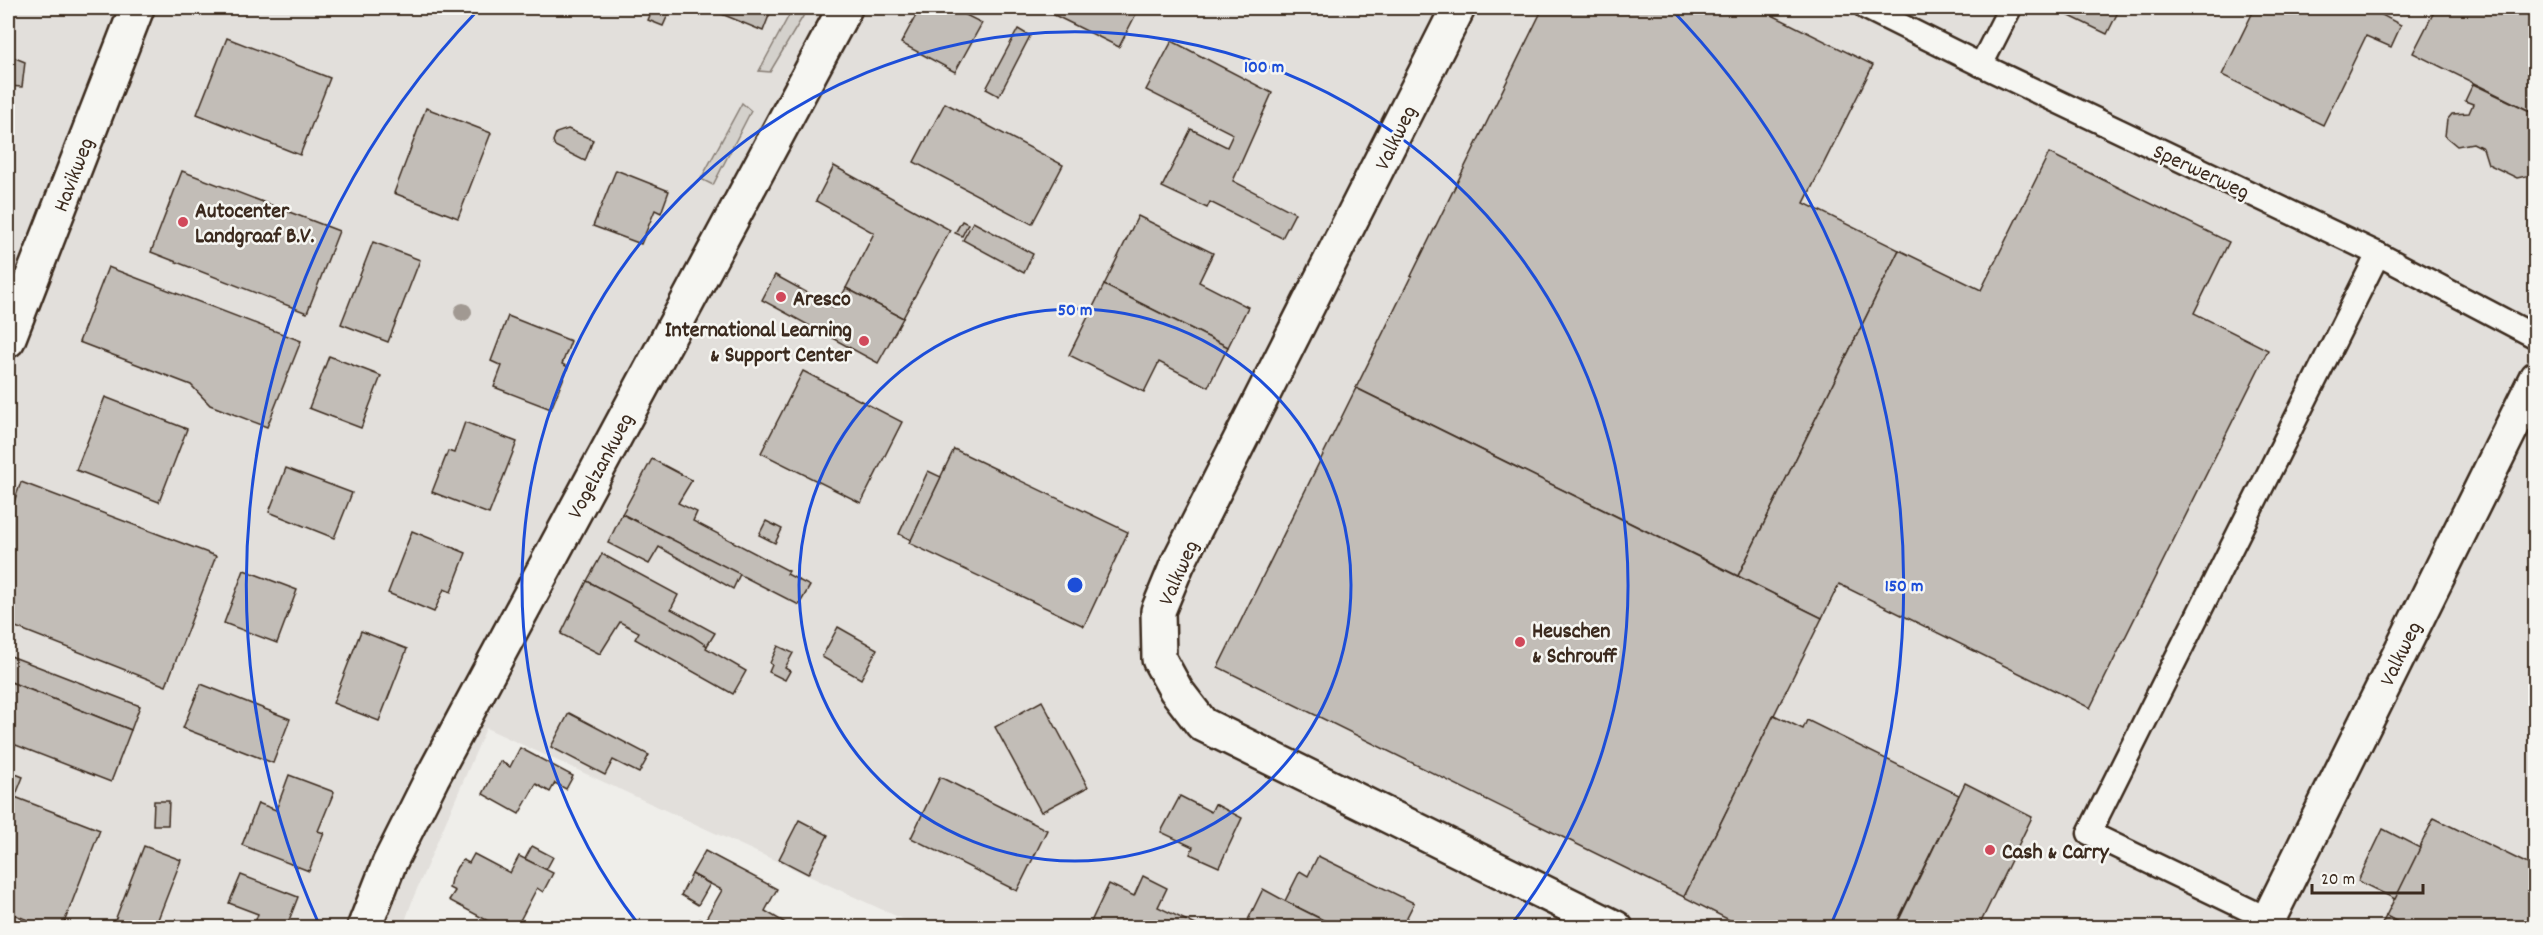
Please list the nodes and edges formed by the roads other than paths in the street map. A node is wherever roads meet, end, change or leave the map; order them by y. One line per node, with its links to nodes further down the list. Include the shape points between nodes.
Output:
1 (137, 8): 9 (street, Havikweg)
2 (845, 8): 12 (street, Vogelzankweg, via 432,778 389,864)
3 (1458, 8): 13 (street, Valkweg, via 1177,565 1158,610 1159,659 1202,724)
4 (1866, 8): 6 (lane, Sperwerweg)
5 (2010, 8): 6 (lane)
6 (1981, 65): 7 (lane, Sperwerweg)
7 (2378, 254): 8 (lane, Sperwerweg); 11 (lane, via 2089,832)
8 (2535, 337)
9 (8, 340)
10 (2535, 378): 11 (street, Valkweg)
11 (2266, 923)
12 (364, 927)
13 (1616, 927)

